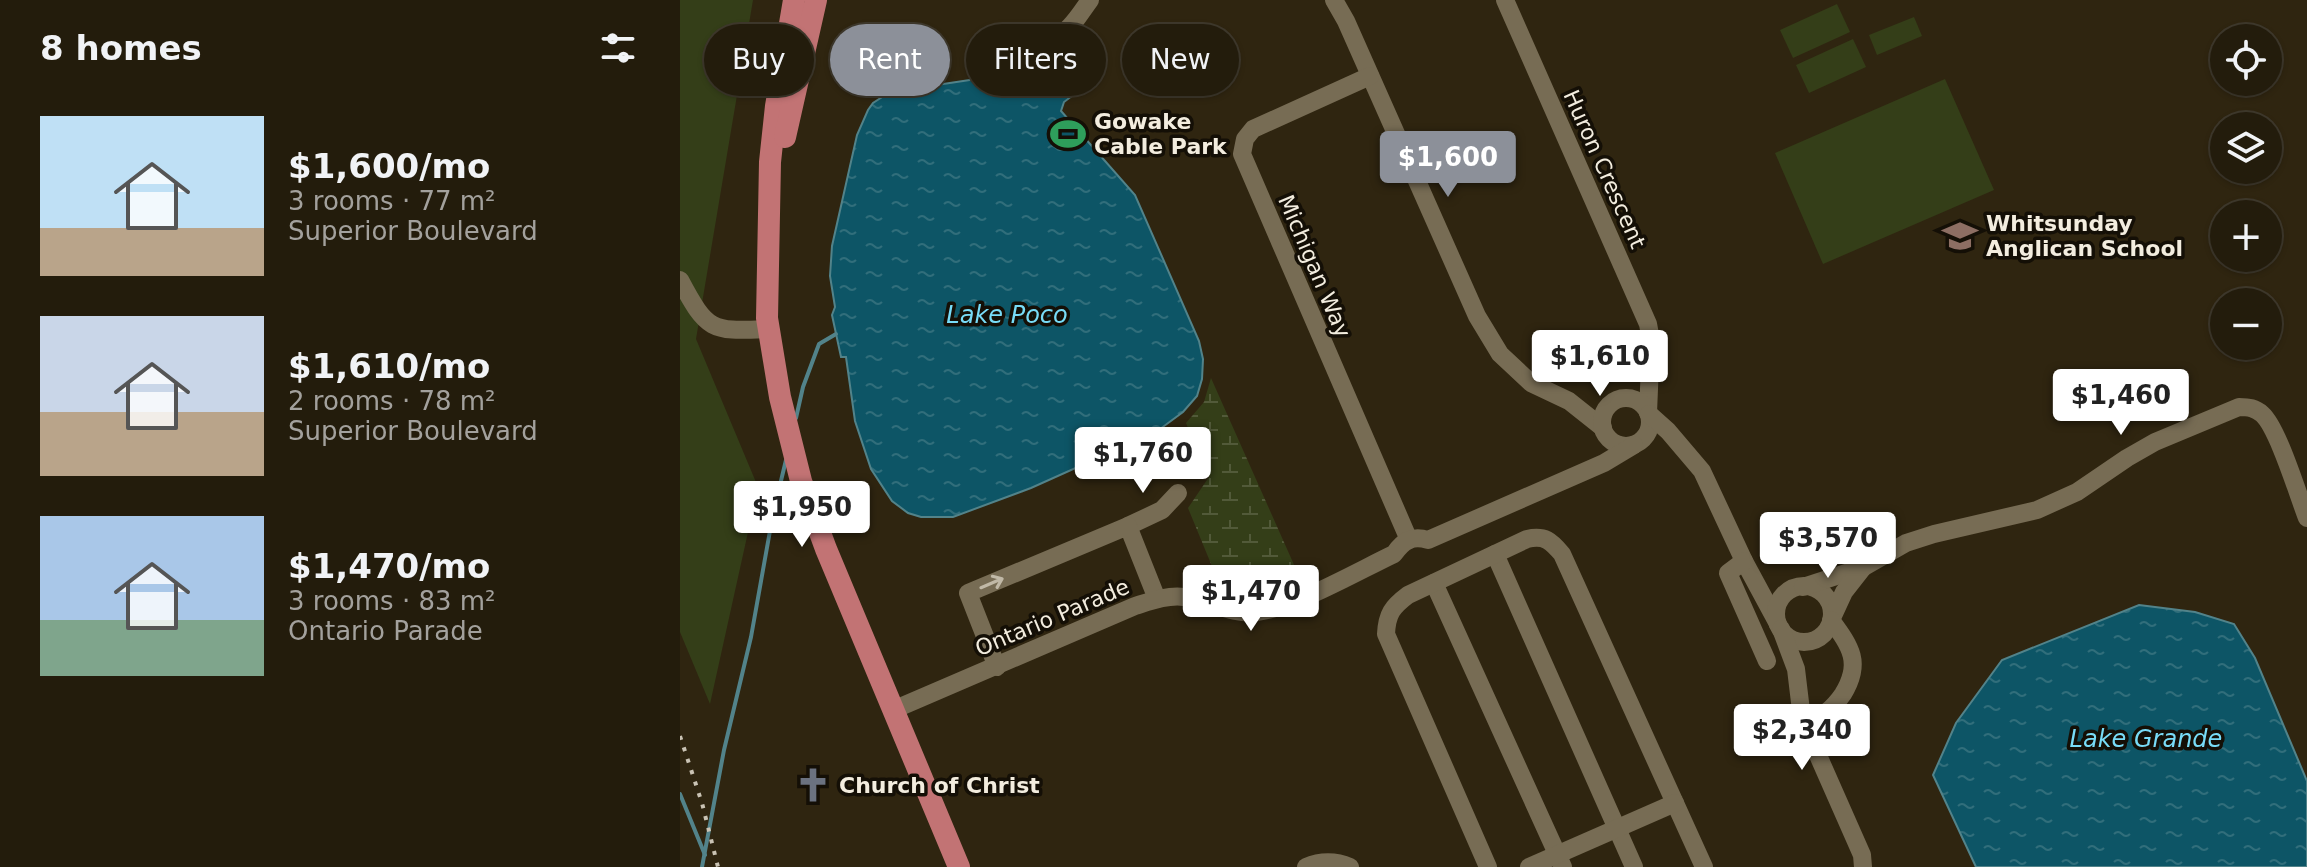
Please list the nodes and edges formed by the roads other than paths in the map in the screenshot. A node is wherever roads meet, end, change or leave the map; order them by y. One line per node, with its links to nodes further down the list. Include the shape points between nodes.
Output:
1 (794, 0): 8 (main road, via 776,106)
2 (816, 0): 8 (main road)
3 (1090, 0): 6 (street)
4 (1334, 0): 7 (street)
5 (1505, 0): 11 (street, Huron Crescent, via 1648,324)
6 (1071, 24)
7 (1370, 76): 13 (street, via 1477,316 1500,354 1531,383); 22 (street, Michigan Way, via 1253,129 1242,154)
8 (769, 204): 10 (main road)
9 (680, 280): 10 (street, via 708,323 728,331)
10 (769, 329): 34 (main road, via 801,481)
11 (1649, 360): 12 (street, via 1634,385); 14 (street, Huron Crescent)
12 (1616, 400): 13 (street); 14 (street, via 1636,400); 15 (street, via 1603,413)
13 (1569, 401): 15 (street)
14 (1649, 413): 16 (street, via 1647,434); 17 (street)
15 (1603, 429): 16 (street, via 1615,444); 18 (street, via 1600,450)
16 (1635, 444): 17 (street); 18 (street, Ontario Parade)
17 (1682, 448): 24 (street, via 1707,479)
18 (1583, 471): 22 (street, Ontario Parade, via 1428,540)
19 (1178, 493): 21 (street, via 1162,510)
20 (2307, 518): 25 (street, via 2265,416 2253,407 2239,407 2155,442 2077,492 2037,510 1906,543)
21 (1128, 526): 28 (street); 32 (street, one-way to 21, via 968,593)
22 (1409, 540): 28 (street, Ontario Parade, via 1394,554 1282,606 1233,611 1184,597)
23 (1495, 554): 26 (street); 36 (street, via 1541,536 1562,554); 37 (street)
24 (1747, 566): 27 (street, via 1775,582); 30 (street); 31 (street, via 1728,573)
25 (1864, 567): 27 (street); 29 (street)
26 (1434, 583): 38 (street); 43 (street, via 1392,606 1386,634)
27 (1802, 587): 29 (street, via 1826,598); 30 (street, via 1782,597 1777,607)
28 (1157, 599): 32 (street, Ontario Parade)
29 (1829, 624): 30 (street, via 1810,642 1788,637); 33 (street); 35 (street, via 1851,653 1854,673 1832,709)
30 (1780, 626): 33 (street)
31 (1767, 661)
32 (997, 667): 34 (street, Ontario Parade)
33 (1798, 679): 35 (street)
34 (893, 710): 40 (main road)
35 (1804, 724): 39 (street)
36 (1675, 803): 37 (street); 46 (street)
37 (1617, 828): 38 (street); 45 (street)
38 (1560, 861): 44 (street)
39 (1867, 863)
40 (959, 867)
41 (1306, 867): 42 (street, via 1339,862)
42 (1350, 867)
43 (1488, 867)
44 (1529, 867)
45 (1634, 867)
46 (1704, 867)

